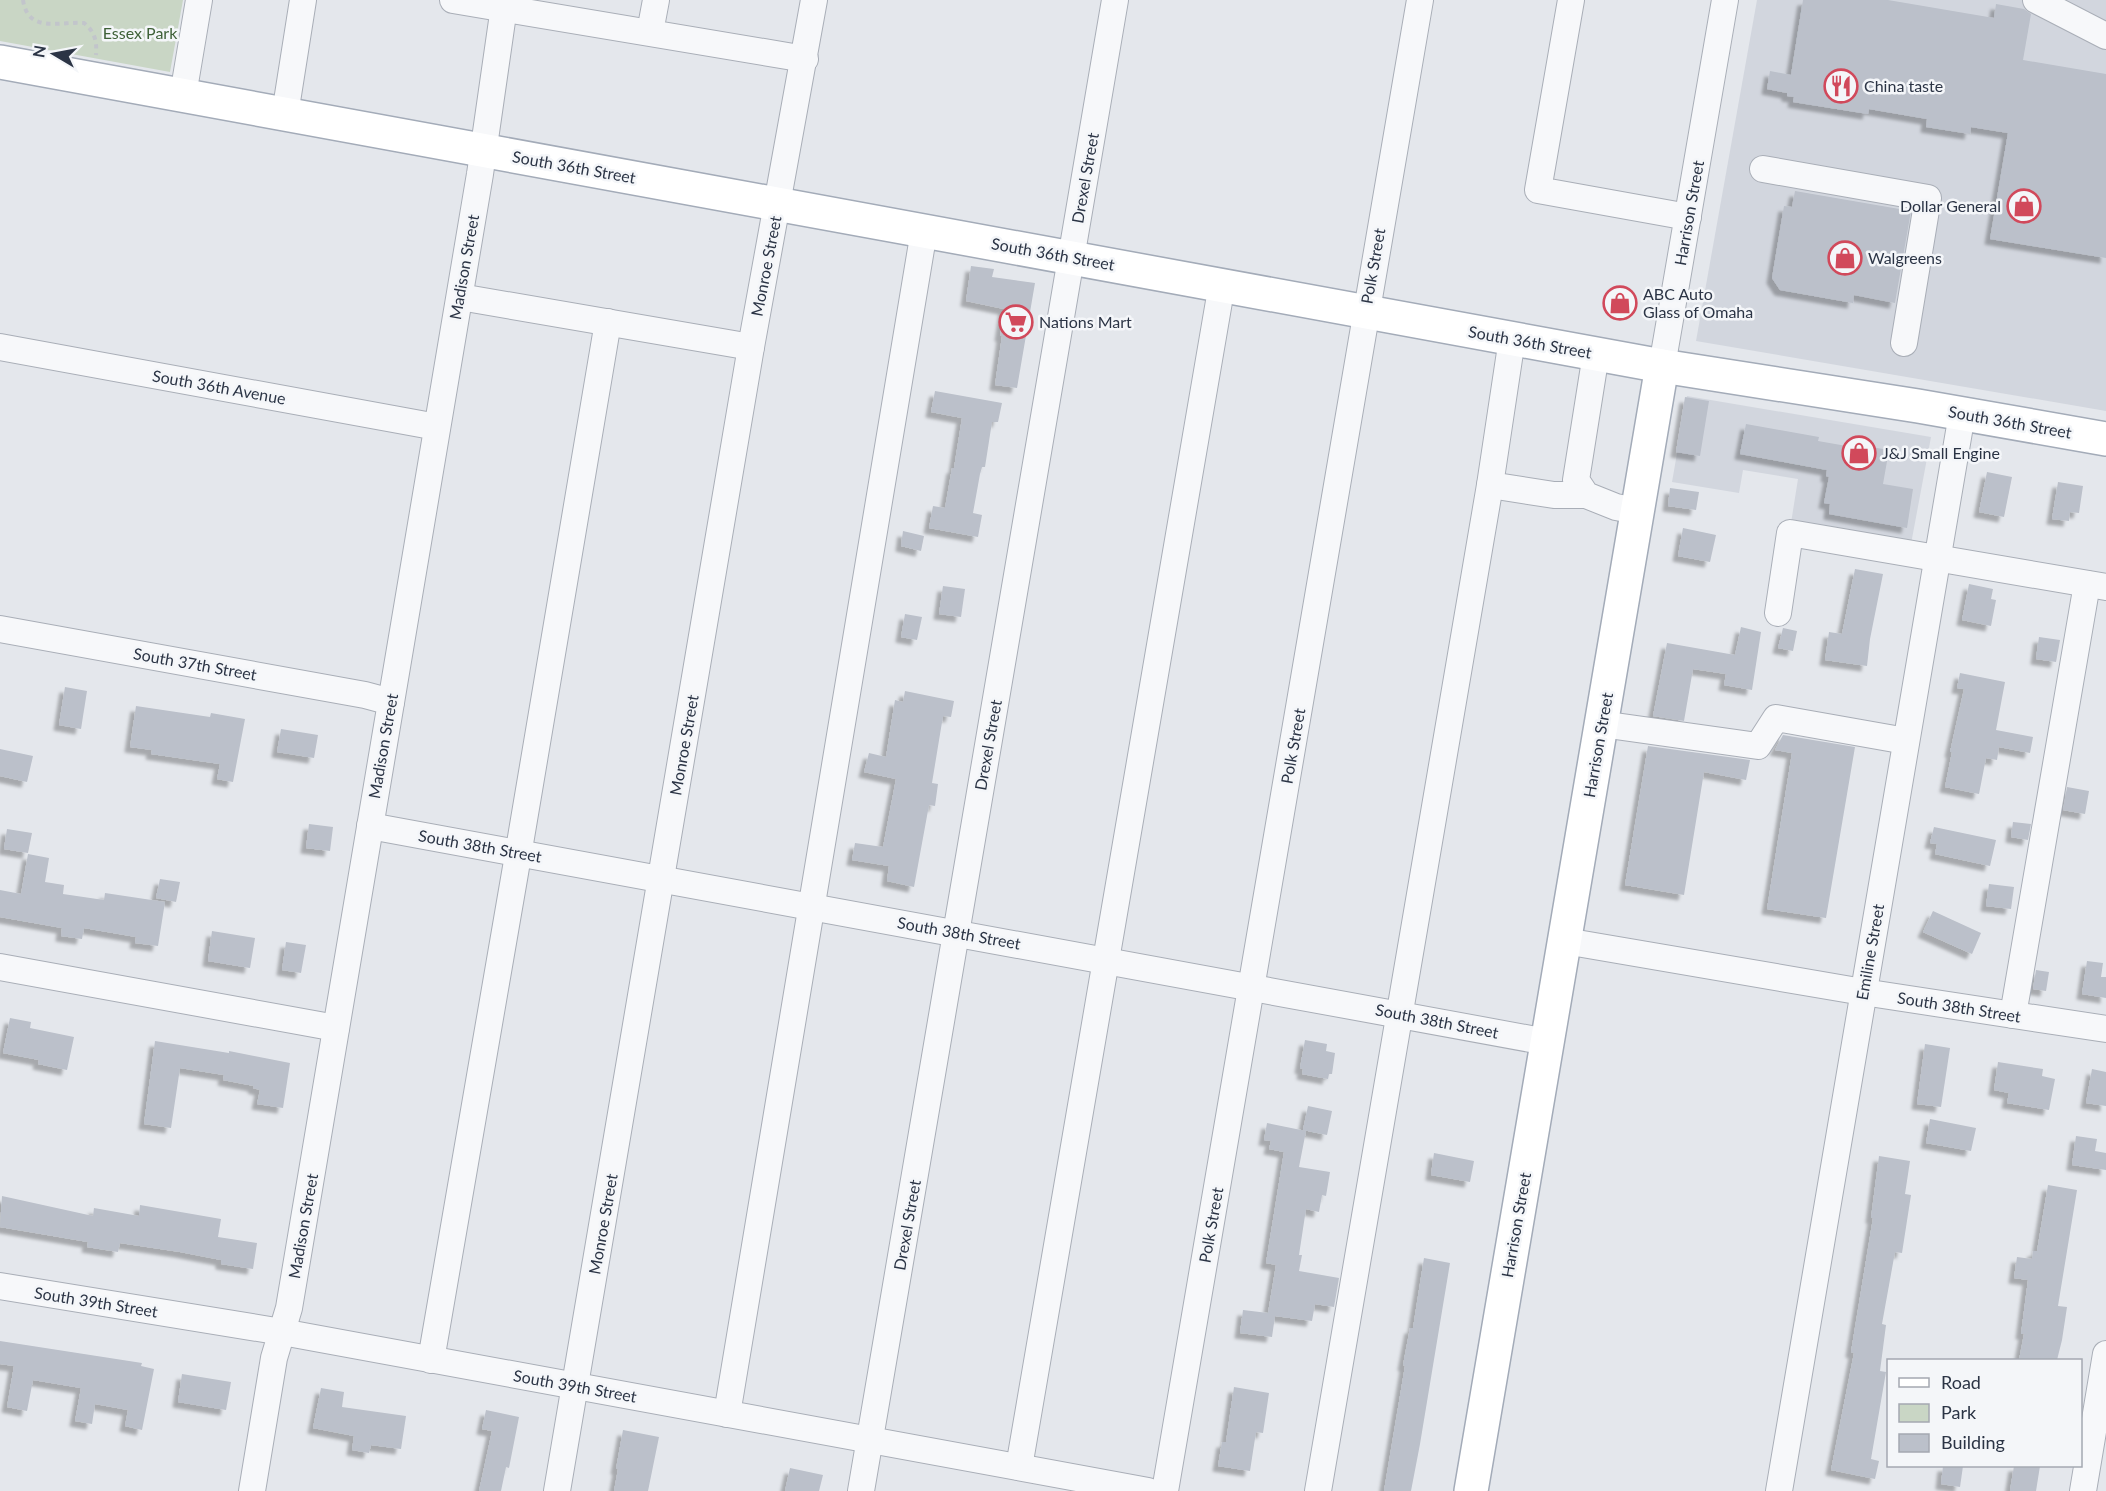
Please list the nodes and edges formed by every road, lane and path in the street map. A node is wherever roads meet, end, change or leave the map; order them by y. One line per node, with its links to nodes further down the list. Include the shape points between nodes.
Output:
1 (23, 0): 15 (path, via 28,15 36,21 84,23 95,37)
2 (199, 0): 18 (street)
3 (303, 0): 19 (street)
4 (453, 0): 12 (street)
5 (656, 0): 13 (street)
6 (814, 0): 16 (street, Monroe Street)
7 (1115, 0): 25 (street, Drexel Street)
8 (1420, 0): 28 (street, Polk Street)
9 (1571, 0): 23 (street, via 1538,190)
10 (1725, 0): 23 (street, Harrison Street)
11 (2036, 0): 14 (street)
12 (504, 4): 13 (street); 20 (street, Madison Street)
13 (650, 32): 16 (street)
14 (2106, 36)
15 (96, 59)
16 (805, 59): 22 (street, Monroe Street)
17 (0, 62): 18 (main road, South 36th Street)
18 (183, 95): 19 (main road, South 36th Street)
19 (285, 114): 20 (main road, South 36th Street)
20 (484, 151): 22 (main road, South 36th Street); 27 (street, Madison Street)
21 (1763, 169): 31 (street, via 1928,198)
22 (778, 204): 24 (main road, South 36th Street); 33 (street, Monroe Street)
23 (1688, 217): 35 (street, Harrison Street)
24 (924, 231): 25 (main road, South 36th Street); 52 (street)
25 (1071, 256): 26 (main road, South 36th Street); 53 (street, Drexel Street)
26 (1222, 284): 28 (main road, South 36th Street); 55 (street)
27 (460, 297): 29 (street); 37 (street, Madison Street)
28 (1365, 312): 30 (main road, South 36th Street); 57 (street, Polk Street)
29 (608, 322): 33 (street); 50 (street)
30 (1512, 339): 34 (main road, South 36th Street); 39 (street)
31 (1904, 343)
32 (0, 347): 37 (street, South 36th Avenue)
33 (751, 347): 51 (street, Monroe Street)
34 (1596, 354): 35 (main road, South 36th Street); 40 (street, via 1576,480)
35 (1662, 366): 36 (main road, South 36th Street); 41 (main road, Harrison Street)
36 (1962, 414): 38 (main road, South 36th Street); 42 (street, Emiline Street)
37 (437, 427): 46 (street, Madison Street)
38 (2106, 439)
39 (1490, 485): 40 (street, via 1554,495); 59 (street)
40 (1586, 495): 41 (street)
41 (1637, 511): 47 (main road, Harrison Street)
42 (1938, 558): 43 (street); 44 (street, via 1790,533); 48 (street, Emiline Street)
43 (2097, 586): 60 (street)
44 (1778, 613)
45 (0, 629): 46 (street, South 37th Street)
46 (391, 702): 49 (street, Madison Street)
47 (1601, 724): 48 (street, via 1758,746 1776,718); 54 (main road, Harrison Street)
48 (1906, 741): 58 (street, Emiline Street)
49 (370, 826): 50 (street, South 38th Street); 61 (street, Madison Street)
50 (519, 853): 51 (street, South 38th Street); 67 (street)
51 (661, 879): 52 (street, South 38th Street); 68 (street, Monroe Street)
52 (811, 906): 53 (street, South 38th Street); 69 (street)
53 (956, 933): 55 (street, South 38th Street); 70 (street, Drexel Street)
54 (1565, 941): 58 (street, South 38th Street); 63 (main road, Harrison Street)
55 (1107, 960): 57 (street, South 38th Street); 71 (street)
56 (0, 967): 61 (street)
57 (1252, 987): 59 (street, South 38th Street); 76 (street, Polk Street)
58 (1863, 992): 60 (street, South 38th Street); 79 (street, Emiline Street)
59 (1398, 1014): 63 (street, South 38th Street); 77 (street)
60 (2013, 1015): 62 (street, South 38th Street)
61 (336, 1028): 65 (street, Madison Street)
62 (2106, 1029)
63 (1547, 1041): 78 (main road, Harrison Street)
64 (0, 1286): 65 (street, South 39th Street)
65 (282, 1332): 67 (street, South 39th Street); 72 (street, Madison Street, via 274,1358)
66 (2106, 1354): 80 (street)
67 (431, 1360): 68 (street, South 39th Street)
68 (575, 1386): 69 (street, South 39th Street); 73 (street, Monroe Street)
69 (727, 1414): 70 (street, South 39th Street)
70 (870, 1440): 71 (street, South 39th Street); 74 (street, Drexel Street)
71 (1019, 1467): 75 (street, South 39th Street)
72 (252, 1491)
73 (557, 1491)
74 (861, 1491)
75 (1148, 1491)
76 (1165, 1491)
77 (1318, 1491)
78 (1471, 1491)
79 (1779, 1491)
80 (2083, 1491)

